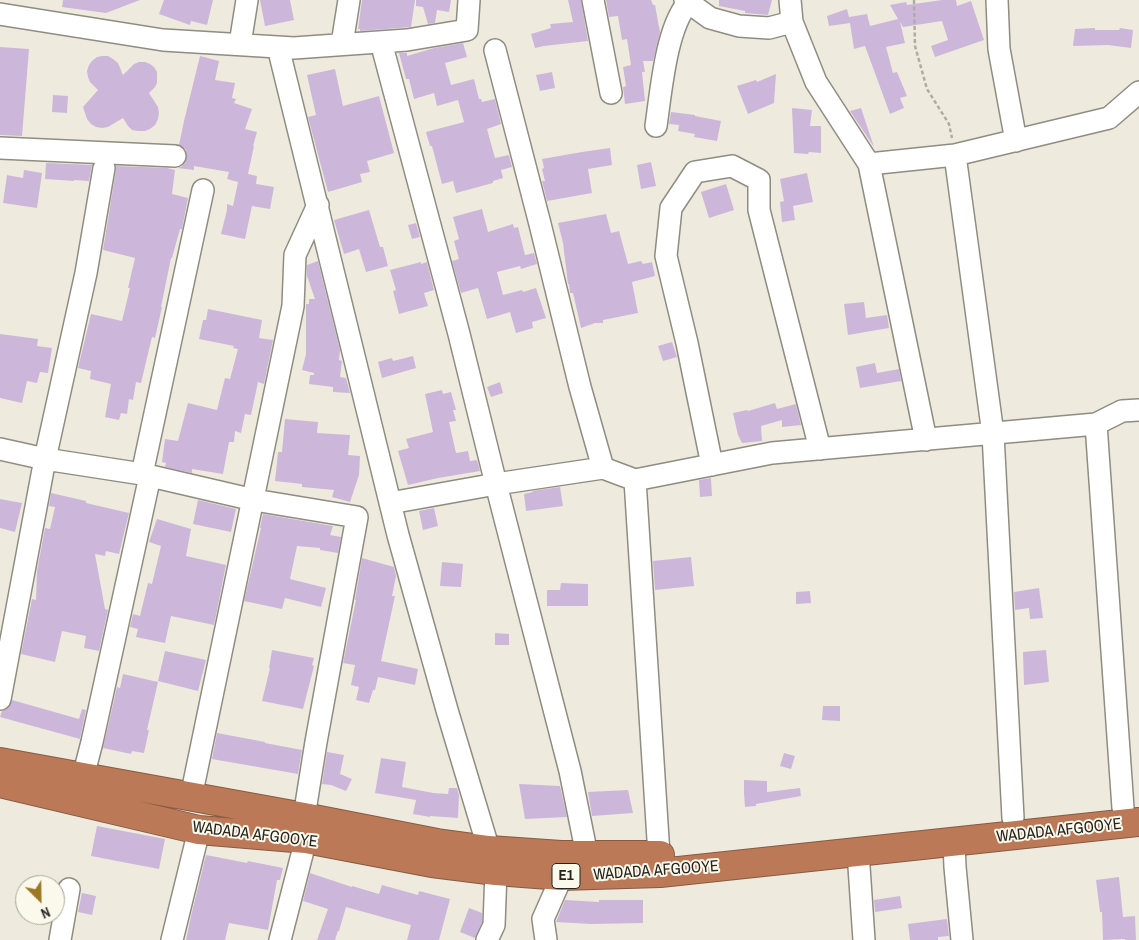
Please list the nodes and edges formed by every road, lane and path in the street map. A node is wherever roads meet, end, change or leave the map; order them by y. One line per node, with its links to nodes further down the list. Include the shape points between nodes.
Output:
1 (248, 0): 12 (street)
2 (349, 0): 13 (street)
3 (469, 0): 11 (street, via 466,30)
4 (593, 0): 17 (street)
5 (790, 0): 10 (street)
6 (914, 0): 21 (path, via 915,46 927,89 949,124)
7 (997, 0): 19 (street, via 999,49)
8 (687, 1): 10 (street, via 710,18 739,26 769,28); 18 (street, via 675,25 667,57)
9 (14, 10): 12 (street, via 163,40)
10 (792, 22): 23 (street, via 816,82)
11 (380, 42): 13 (street); 38 (street)
12 (240, 44): 14 (street)
13 (342, 44): 14 (street)
14 (278, 47): 26 (street)
15 (496, 50): 35 (street)
16 (1139, 92): 19 (street, via 1109,118)
17 (611, 93)
18 (656, 126)
19 (1016, 141): 21 (street)
20 (0, 148): 22 (street)
21 (955, 155): 23 (street); 29 (street)
22 (175, 156)
23 (869, 164): 30 (street)
24 (104, 168): 33 (street, via 86,274)
25 (203, 190): 36 (street)
26 (318, 205): 39 (street, via 295,255 293,306); 40 (street)
27 (1139, 410): 28 (street, via 1122,411)
28 (1096, 424): 29 (street); 46 (street)
29 (993, 434): 30 (street); 47 (street)
30 (926, 440): 32 (street)
31 (0, 449): 33 (street)
32 (820, 449): 34 (street, via 772,453); 34 (street, via 759,210 760,180 732,166 695,172 671,208 666,256)
33 (45, 459): 36 (street); 41 (street)
34 (712, 465): 37 (street)
35 (603, 468): 37 (street); 38 (street)
36 (146, 475): 39 (street); 43 (street)
37 (636, 480): 53 (street)
38 (496, 484): 40 (street); 52 (street, via 570,771)
39 (254, 500): 45 (street); 48 (street, via 357,517 316,742)
40 (390, 503): 54 (street)
41 (0, 699)
42 (0, 762): 43 (highway, WADADA AFGOOYE / E1)
43 (83, 777): 45 (highway, WADADA AFGOOYE / E1)
44 (0, 783): 49 (highway, WADADA AFGOOYE / E1)
45 (192, 796): 48 (highway, WADADA AFGOOYE / E1)
46 (1134, 812): 47 (highway, WADADA AFGOOYE / E1); 50 (highway, WADADA AFGOOYE / E1)
47 (1012, 818): 53 (highway, WADADA AFGOOYE / E1)
48 (305, 828): 49 (highway, WADADA AFGOOYE / E1); 54 (highway, WADADA AFGOOYE / E1, via 432,863); 59 (street)
49 (199, 830): 58 (street)
50 (954, 842): 51 (highway, WADADA AFGOOYE / E1); 63 (street)
51 (858, 852): 55 (highway, WADADA AFGOOYE / E1, via 660,873); 62 (street)
52 (587, 855): 53 (highway, WADADA AFGOOYE / E1); 54 (highway, WADADA AFGOOYE / E1)
53 (659, 855)
54 (492, 860): 55 (highway, WADADA AFGOOYE / E1); 60 (street, via 494,926)
55 (562, 876): 61 (street, via 543,919)
56 (69, 889): 57 (street)
57 (60, 940)
58 (172, 940)
59 (280, 940)
60 (487, 940)
61 (546, 940)
62 (864, 940)
63 (962, 940)

